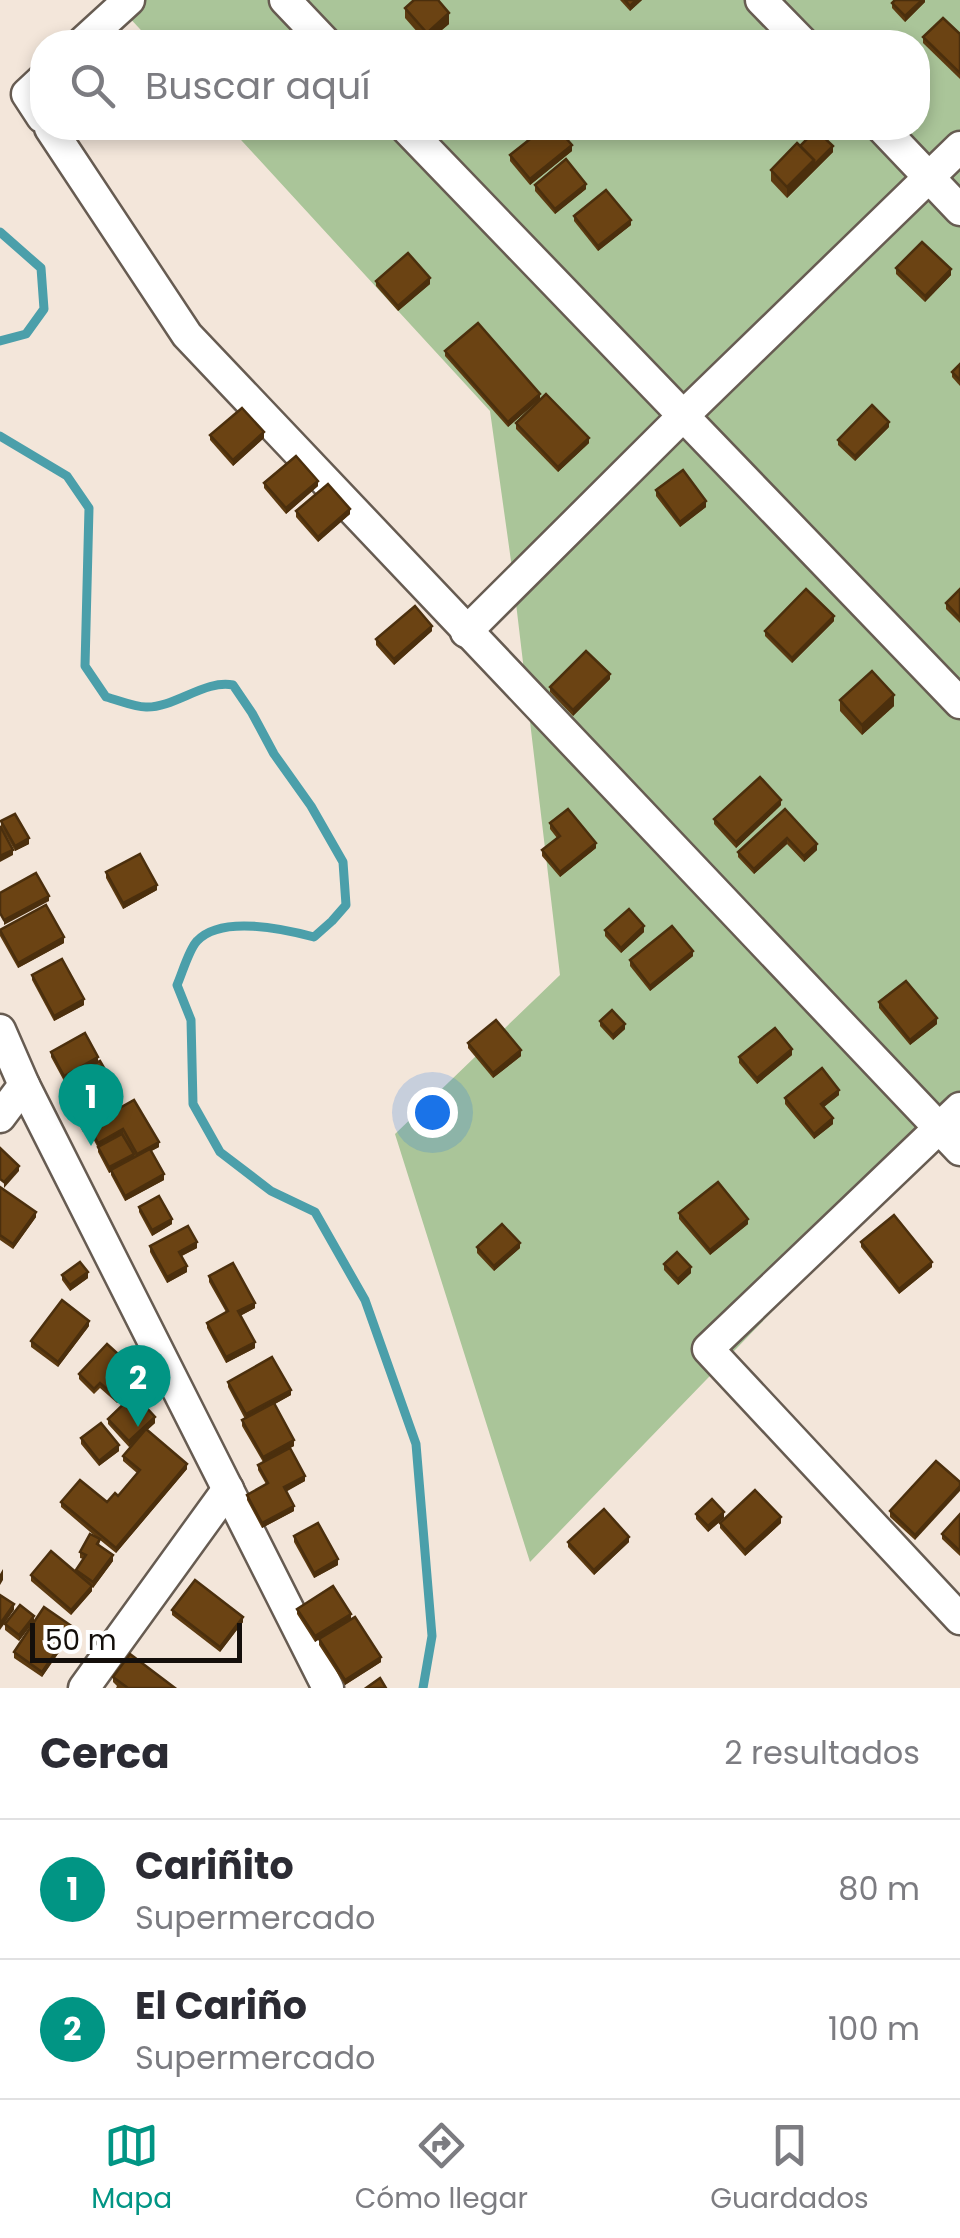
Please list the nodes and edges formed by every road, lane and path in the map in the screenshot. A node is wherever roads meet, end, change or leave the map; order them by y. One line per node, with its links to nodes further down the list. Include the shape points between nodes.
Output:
1 (130, 0): 4 (street)
2 (285, 0): 5 (street)
3 (761, 0): 6 (street)
4 (96, 30)
5 (314, 30)
6 (790, 30)
7 (58, 140): 14 (street, via 187,335)
8 (417, 140): 13 (street)
9 (894, 140): 11 (street)
10 (960, 147): 11 (street)
11 (928, 176): 12 (street); 13 (street)
12 (960, 210)
13 (682, 417): 14 (street); 15 (street)
14 (466, 632): 19 (street)
15 (960, 703)
16 (0, 1030): 17 (street)
17 (24, 1085): 18 (street); 20 (street)
18 (0, 1116)
19 (953, 1129): 21 (street, via 708,1349)
20 (228, 1489): 22 (street); 23 (street)
21 (960, 1619)
22 (84, 1688)
23 (328, 1688)

